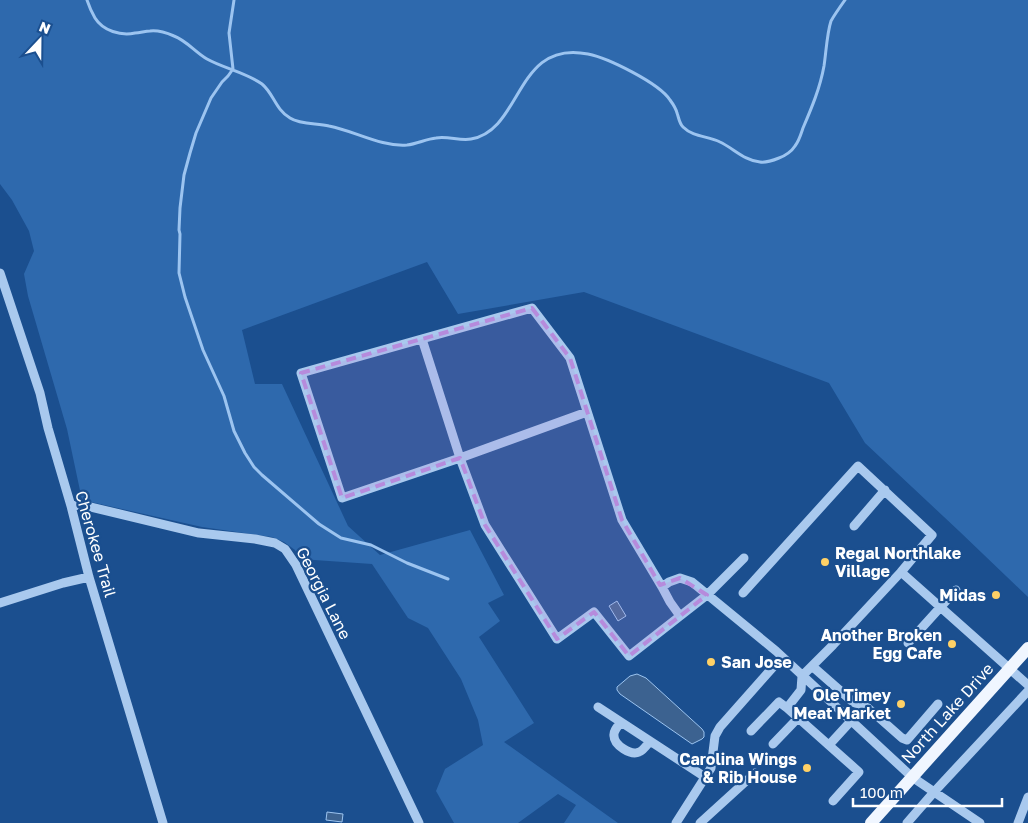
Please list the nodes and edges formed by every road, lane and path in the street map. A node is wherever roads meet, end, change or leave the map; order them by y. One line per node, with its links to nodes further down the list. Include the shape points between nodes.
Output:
1 (0, 273): 6 (street, Cherokee Trail, via 40,393)
2 (422, 339): 3 (street, via 532,308 570,358); 4 (street); 4 (street, via 302,373 342,498)
3 (587, 412): 4 (street); 11 (street, via 622,520)
4 (460, 458): 17 (street, via 485,525 557,639 594,612 629,656)
5 (885, 490): 7 (street); 9 (street, via 932,535); 13 (street, via 858,466)
6 (71, 506): 10 (street, Cherokee Trail); 43 (street, Georgia Lane, via 91,507 199,533 255,538 285,549)
7 (854, 526)
8 (744, 558): 14 (street)
9 (901, 572): 16 (street); 21 (street)
10 (89, 577): 15 (street); 42 (street, Cherokee Trail)
11 (662, 587): 14 (street, via 680,578 692,582); 17 (street)
12 (956, 590): 16 (street)
13 (743, 593)
14 (707, 595): 17 (street); 20 (street)
15 (0, 603)
16 (941, 607): 18 (street); 22 (street)
17 (680, 616)
18 (908, 643)
19 (1028, 648): 22 (main road, North Lake Drive)
20 (782, 657): 23 (street); 37 (street, via 720,727 715,736 711,768)
21 (812, 666): 23 (street); 26 (street, via 853,702 868,708 907,740)
22 (1009, 669): 24 (street); 38 (main road, North Lake Drive)
23 (802, 676): 28 (street, via 802,690); 30 (street)
24 (1028, 685)
25 (1028, 691): 39 (street)
26 (938, 704)
27 (598, 707): 31 (street)
28 (787, 708): 29 (street); 32 (street, via 779,702)
29 (798, 718): 34 (street); 35 (street)
30 (851, 721): 35 (street); 38 (street)
31 (621, 722): 33 (street); 33 (street, via 614,732 618,745 635,753)
32 (751, 731)
33 (650, 741): 37 (street)
34 (773, 744)
35 (829, 745): 41 (street, via 860,772)
36 (755, 773): 45 (street)
37 (705, 777): 44 (street)
38 (912, 777): 39 (street); 46 (main road, North Lake Drive)
39 (934, 792): 47 (street); 48 (street)
40 (1028, 797): 49 (street)
41 (833, 801)
42 (163, 823)
43 (419, 823)
44 (676, 823)
45 (700, 823)
46 (871, 823)
47 (907, 823)
48 (980, 823)
49 (1018, 823)

